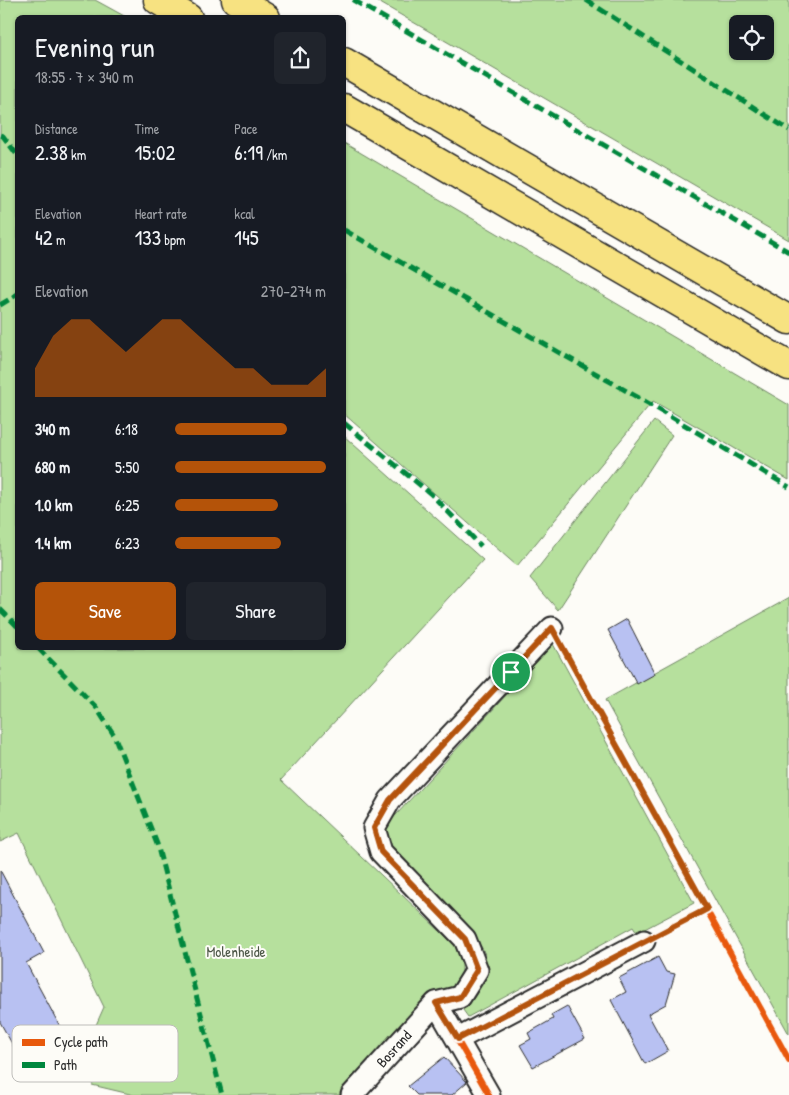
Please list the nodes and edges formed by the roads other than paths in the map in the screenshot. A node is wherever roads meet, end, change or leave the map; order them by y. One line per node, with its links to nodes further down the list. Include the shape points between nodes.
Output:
1 (158, 0): 3 (highway)
2 (236, 0): 4 (highway)
3 (183, 15)
4 (261, 15)
5 (346, 63): 7 (highway)
6 (346, 109): 8 (highway)
7 (789, 320)
8 (789, 366)
9 (552, 628): 11 (street, via 390,800 374,828 381,852 465,939 477,970 460,997)
10 (644, 941): 12 (street)
11 (436, 1003): 12 (street); 13 (street, Bosrand)
12 (458, 1039): 14 (street)
13 (352, 1095)
14 (489, 1095)

